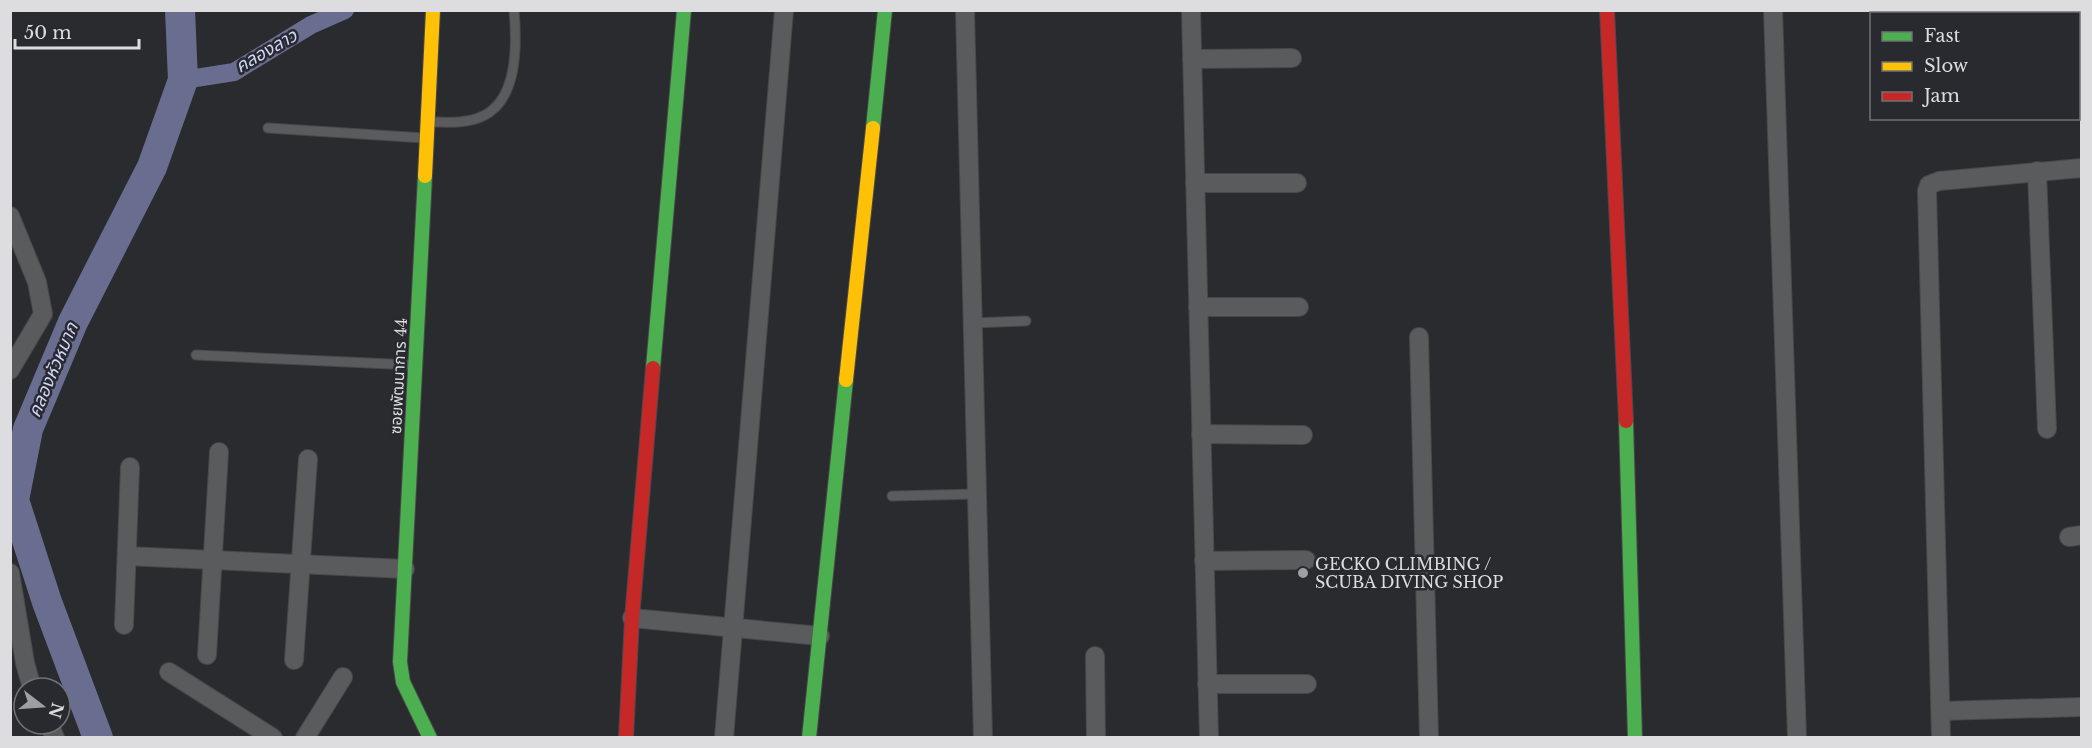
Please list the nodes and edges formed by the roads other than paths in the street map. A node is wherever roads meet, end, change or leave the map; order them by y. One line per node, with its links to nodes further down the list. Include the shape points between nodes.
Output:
1 (433, 10): 12 (street, ซอยพัฒนาการ 44)
2 (514, 10): 12 (lane, via 513,62 506,93 496,107 483,116 461,122)
3 (684, 10): 43 (street)
4 (784, 10): 45 (street)
5 (885, 10): 46 (street)
6 (965, 10): 23 (street)
7 (1191, 10): 11 (street)
8 (1607, 10): 67 (street, via 1627,442)
9 (1773, 10): 68 (street)
10 (1292, 58): 11 (street)
11 (1192, 59): 17 (street)
12 (428, 122): 14 (street, ซอยพัฒนาการ 44)
13 (268, 128): 14 (lane)
14 (427, 139): 26 (street, ซอยพัฒนาการ 44)
15 (2082, 168): 16 (street)
16 (2037, 171): 28 (street); 56 (street, via 1939,181 1927,190)
17 (1195, 183): 18 (street); 20 (street)
18 (1297, 183)
19 (10, 216): 27 (street, via 37,282 43,314)
20 (1198, 307): 21 (street); 29 (street)
21 (1299, 307)
22 (1026, 321): 23 (lane)
23 (972, 323): 34 (street)
24 (1419, 337): 66 (street)
25 (195, 355): 26 (lane)
26 (415, 365): 41 (street, ซอยพัฒนาการ 44)
27 (10, 370)
28 (2047, 429)
29 (1201, 434): 30 (street); 39 (street)
30 (1303, 435)
31 (219, 452): 37 (street)
32 (308, 459): 40 (street)
33 (130, 467): 36 (street)
34 (977, 494): 35 (lane); 63 (street)
35 (892, 496)
36 (127, 556): 37 (street); 44 (street)
37 (212, 560): 40 (street); 47 (street)
38 (1306, 560): 39 (street)
39 (1204, 561): 53 (street)
40 (301, 564): 41 (street); 49 (street)
41 (405, 569): 59 (street, ซอยพัฒนาการ 44, via 400,662 403,682)
42 (10, 573): 51 (street)
43 (632, 618): 45 (street); 60 (street)
44 (124, 625)
45 (732, 627): 46 (street); 61 (street)
46 (820, 636): 62 (street)
47 (207, 655)
48 (1095, 656): 64 (street)
49 (294, 660)
50 (169, 672): 57 (street)
51 (29, 676)
52 (343, 677): 58 (street)
53 (1207, 684): 54 (street); 65 (street)
54 (1307, 684)
55 (2082, 707): 56 (street)
56 (1941, 711): 69 (street)
57 (273, 738)
58 (305, 738)
59 (430, 738)
60 (626, 738)
61 (724, 738)
62 (809, 738)
63 (983, 738)
64 (1096, 738)
65 (1209, 738)
66 (1429, 738)
67 (1635, 738)
68 (1797, 738)
69 (1941, 738)

